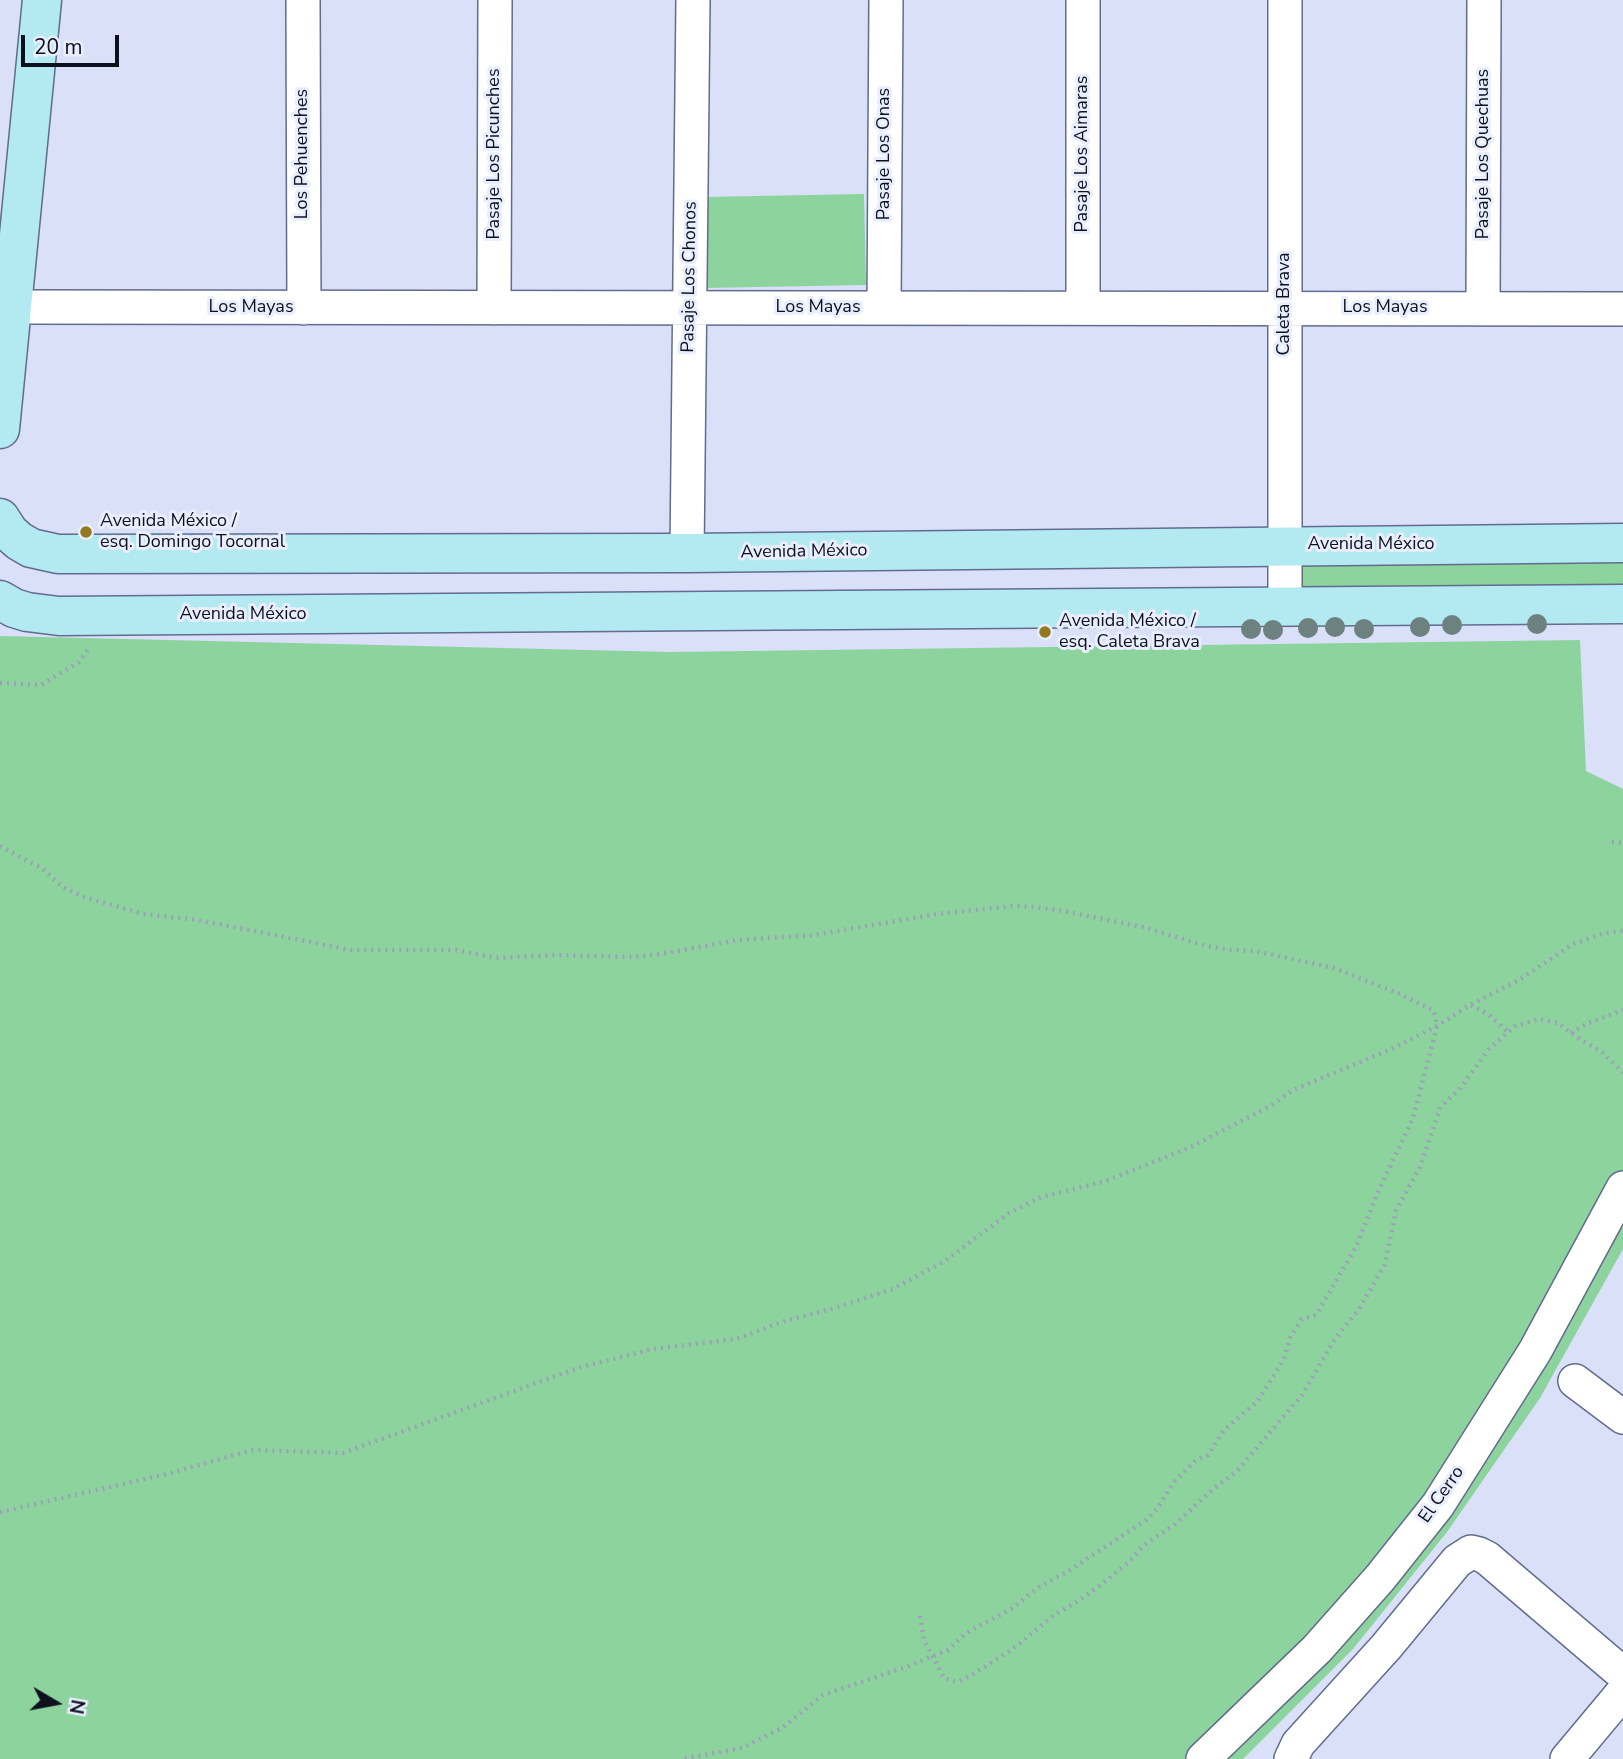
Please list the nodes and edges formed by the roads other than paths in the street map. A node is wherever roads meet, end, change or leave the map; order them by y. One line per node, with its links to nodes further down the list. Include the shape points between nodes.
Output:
1 (43, 0): 9 (main road)
2 (303, 0): 10 (street, Los Pehuenches)
3 (495, 0): 11 (street, Pasaje Los Picunches)
4 (693, 0): 12 (street, Pasaje Los Chonos)
5 (886, 0): 13 (street, Pasaje Los Onas)
6 (1083, 0): 14 (street, Pasaje Los Aimaras)
7 (1285, 0): 15 (street, Caleta Brava)
8 (1484, 0): 16 (street, Pasaje Los Quechuas)
9 (12, 307): 10 (street, Los Mayas); 18 (main road)
10 (304, 308): 11 (street, Los Mayas)
11 (494, 308): 12 (street, Los Mayas)
12 (690, 308): 13 (street, Los Mayas); 22 (street, Pasaje Los Chonos)
13 (884, 308): 14 (street, Los Mayas)
14 (1083, 308): 15 (street, Los Mayas)
15 (1285, 308): 16 (street, Los Mayas); 21 (street, Caleta Brava)
16 (1483, 309): 17 (street, Los Mayas)
17 (1623, 309)
18 (0, 429)
19 (0, 518): 22 (main road, Avenida México, via 19,541 58,554)
20 (1623, 543): 21 (main road, Avenida México)
21 (1284, 545): 22 (main road, Avenida México); 25 (street, Caleta Brava)
22 (687, 553)
23 (0, 600): 25 (main road, Avenida México, via 43,615)
24 (1623, 604): 25 (main road, Avenida México)
25 (1284, 607)
26 (1623, 1188): 31 (street, El Cerro, via 1535,1351 1438,1505 1317,1649)
27 (1575, 1381): 28 (street)
28 (1623, 1417)
29 (1623, 1674): 32 (street, via 1487,1558 1471,1552 1457,1561 1298,1744)
30 (1623, 1692): 33 (street)
31 (1203, 1759)
32 (1291, 1759)
33 (1567, 1759)

